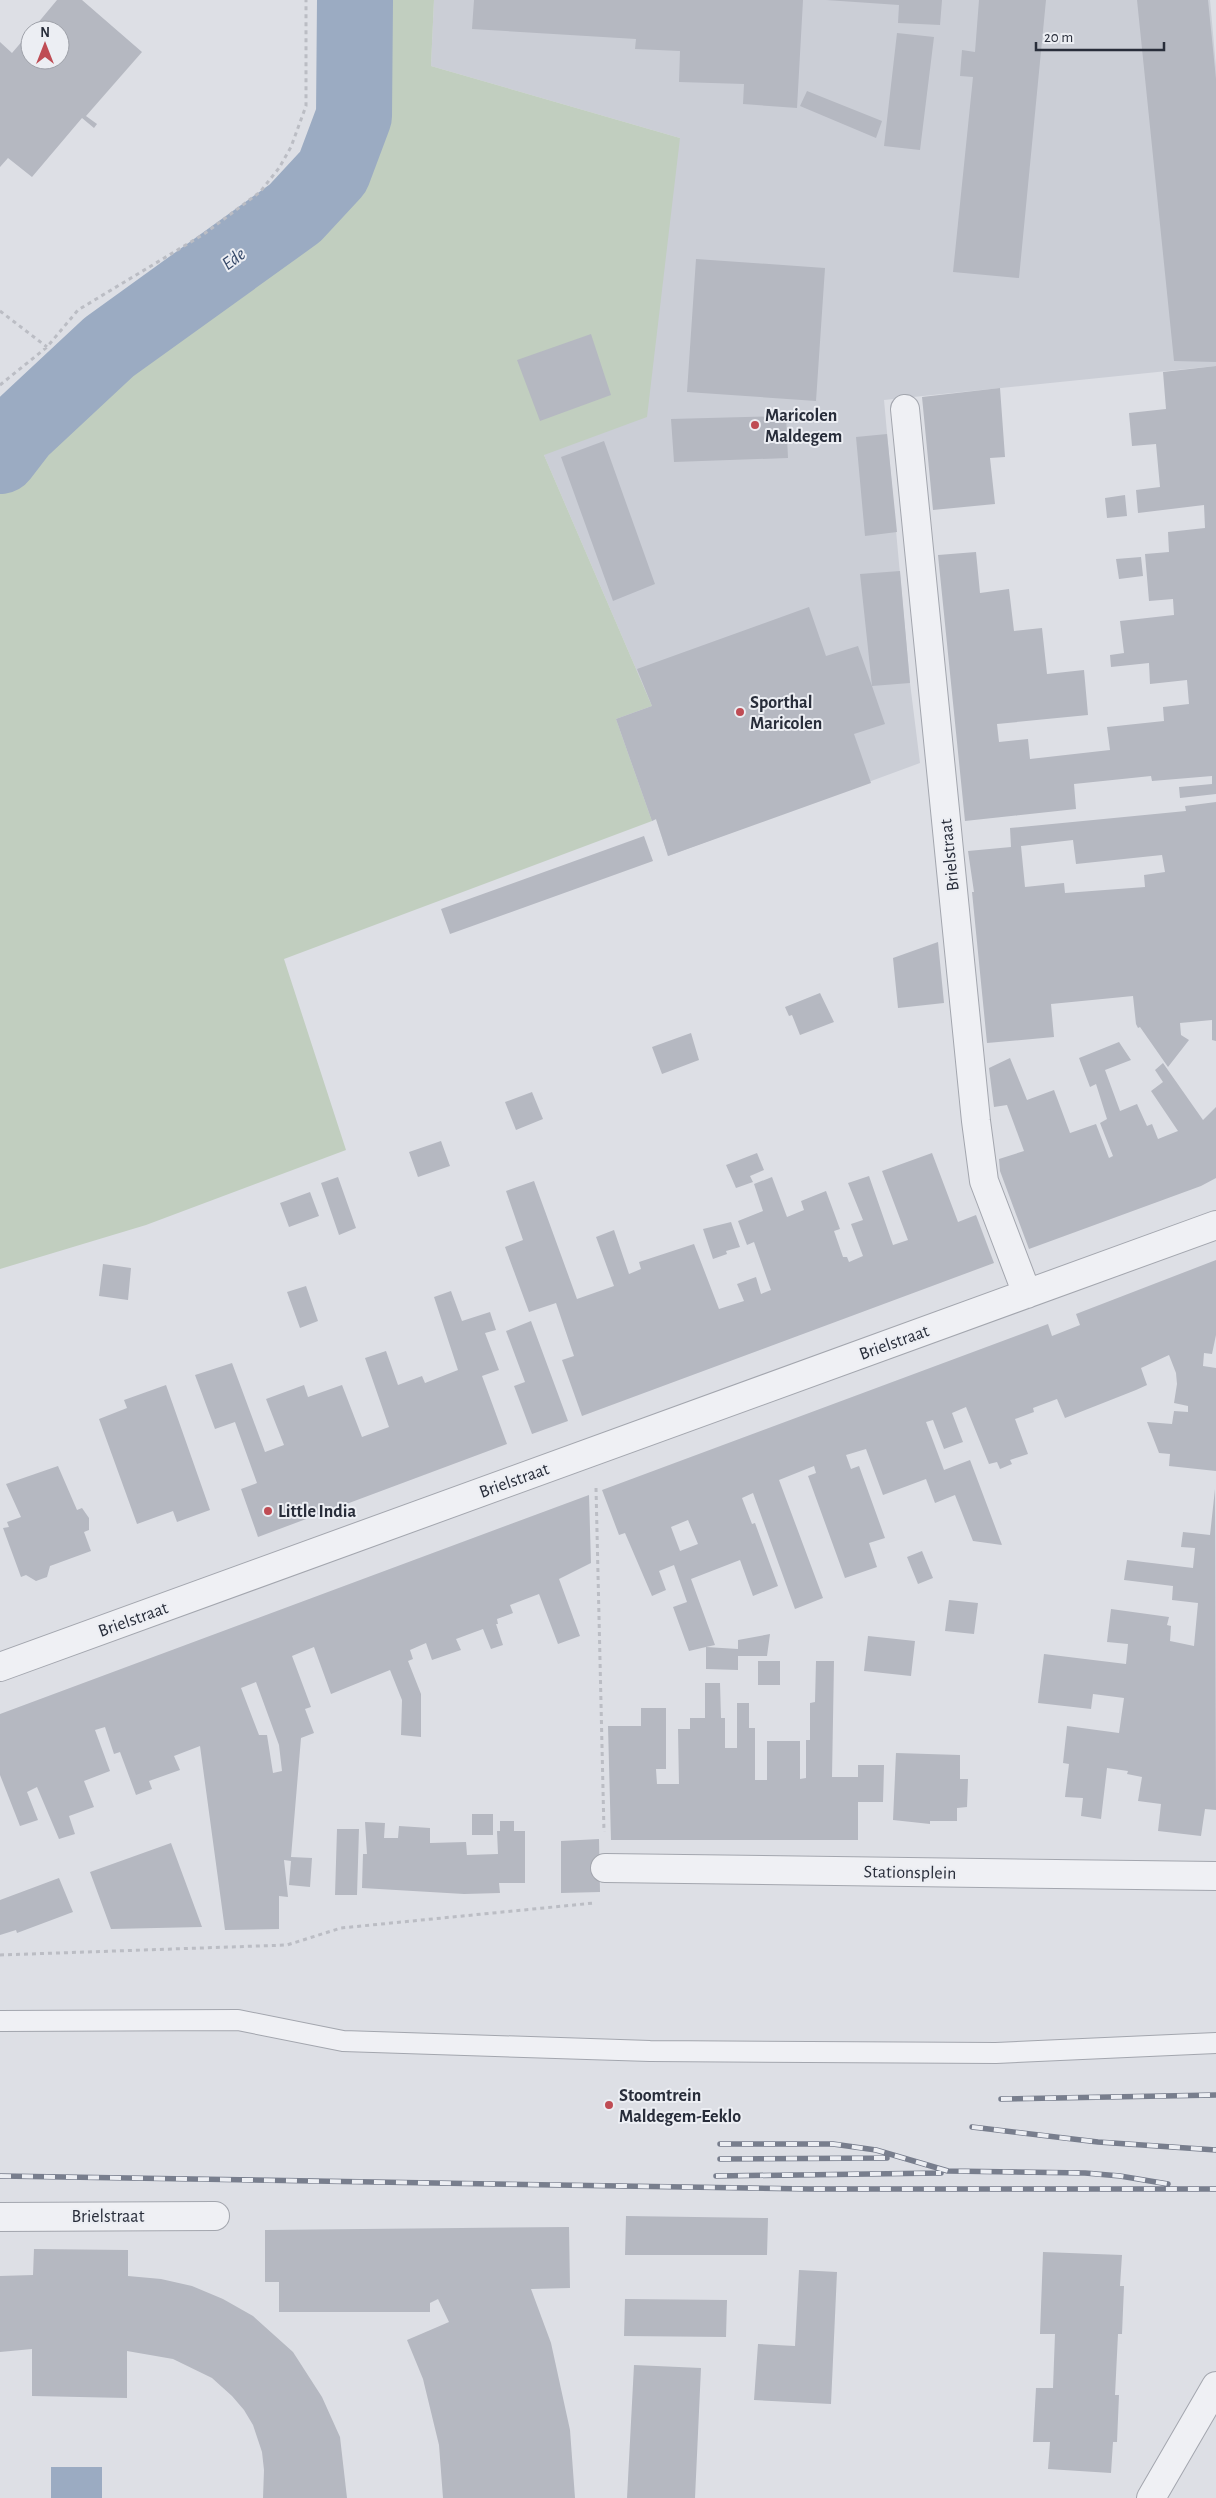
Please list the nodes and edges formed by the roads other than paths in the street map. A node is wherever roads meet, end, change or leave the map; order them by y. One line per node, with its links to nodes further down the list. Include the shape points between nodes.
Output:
1 (905, 409): 3 (street, Brielstraat, via 984,1181)
2 (1216, 1225): 3 (street, Brielstraat)
3 (1027, 1294): 4 (street, Brielstraat)
4 (0, 1667)
5 (616, 1868): 6 (street, Stationsplein)
6 (1216, 1876)
7 (0, 2020): 8 (lane, via 238,2020 343,2040 650,2051 996,2053)
8 (1216, 2043)
9 (215, 2216): 10 (street, Brielstraat)
10 (0, 2217)
11 (1216, 2386): 12 (street)
12 (1151, 2498)

